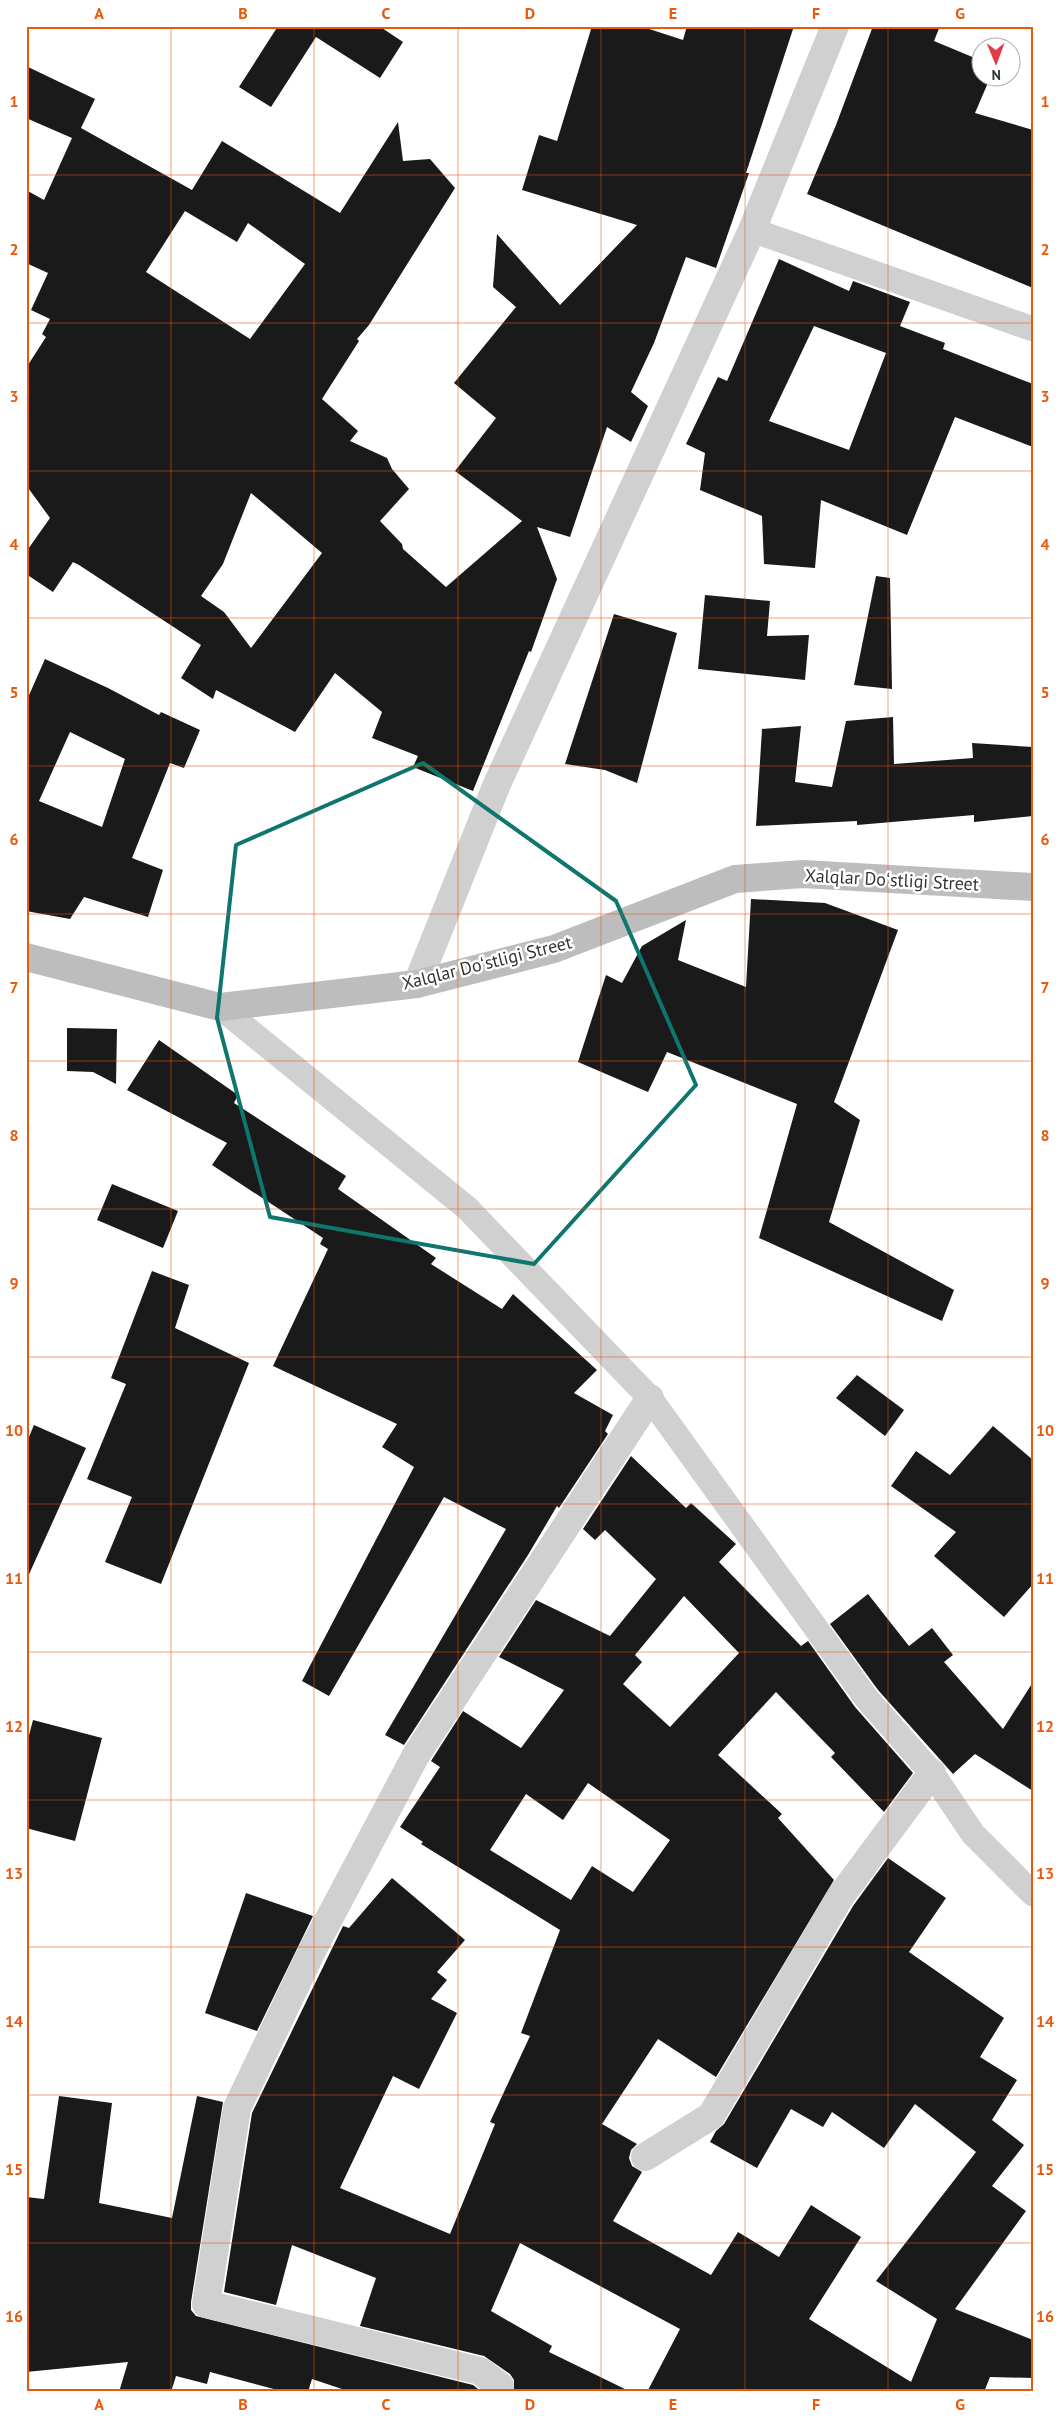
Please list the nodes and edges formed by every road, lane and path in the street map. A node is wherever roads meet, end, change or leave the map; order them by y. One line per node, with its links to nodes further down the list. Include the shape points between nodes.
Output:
1 (835, 26): 2 (street)
2 (752, 230): 3 (lane); 6 (street, via 497,784)
3 (1033, 329)
4 (1033, 886): 6 (main road, Xalqlar Doʻstligi Street, via 804,874 735,879 554,949)
5 (26, 957): 7 (main road, Xalqlar Doʻstligi Street)
6 (417, 984): 7 (main road, Xalqlar Doʻstligi Street)
7 (220, 1006): 8 (lane, via 466,1208)
8 (650, 1398): 9 (lane, via 867,1699); 12 (street, via 416,1755 313,1949 237,2108 206,2304 480,2371)
9 (932, 1774): 10 (lane, via 973,1834); 11 (street, via 840,1897 710,2116)
10 (1033, 1894)
11 (645, 2157)
12 (500, 2386)

